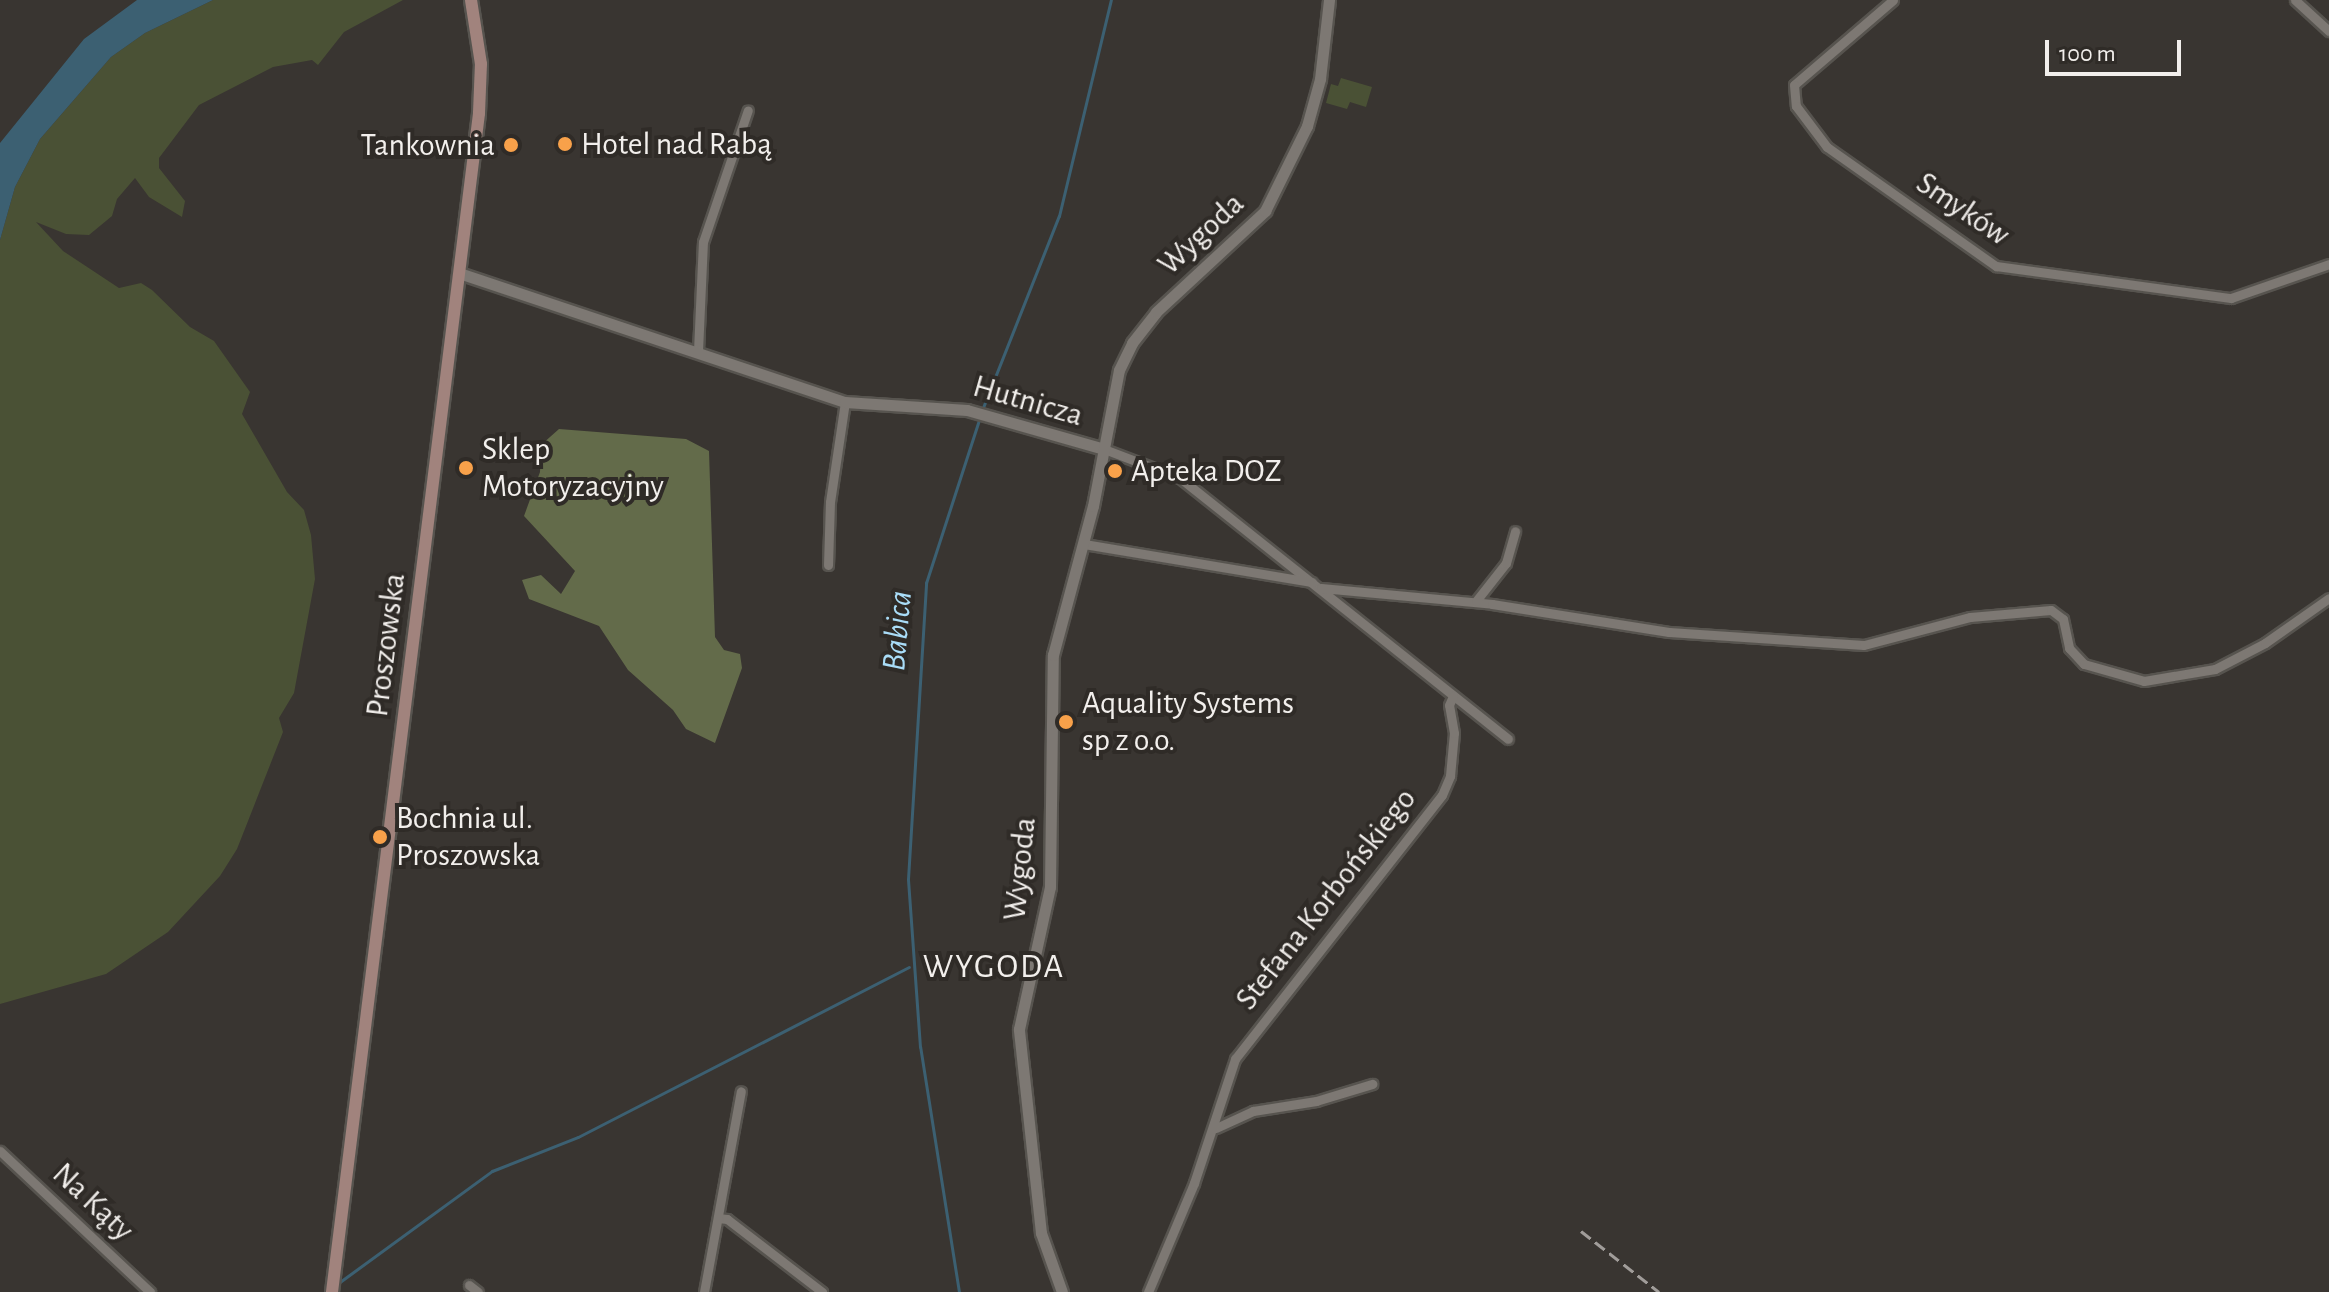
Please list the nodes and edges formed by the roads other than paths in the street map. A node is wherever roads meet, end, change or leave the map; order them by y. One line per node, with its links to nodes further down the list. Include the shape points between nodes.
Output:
1 (1329, 0): 11 (street, Wygoda, via 1320,79 1307,126 1286,170 1265,211 1156,312 1132,343 1113,393)
2 (1893, 0): 7 (street, Smyków, via 1794,85 1796,106 1827,147 1996,266 2231,298)
3 (2295, 0): 5 (street)
4 (471, 2): 8 (main road, Proszowska, via 482,80)
5 (2329, 31)
6 (748, 110): 9 (street, via 703,242)
7 (2329, 264)
8 (459, 273): 9 (street, Hutnicza); 26 (main road, Proszowska)
9 (698, 351): 10 (street, Hutnicza)
10 (845, 402): 11 (street, Hutnicza, via 967,410); 14 (street, via 830,502)
11 (1104, 449): 13 (street, Wygoda); 15 (street, Hutnicza, via 1180,478)
12 (1515, 531): 17 (street, via 1506,563 1488,592)
13 (1084, 544): 15 (street); 31 (street, Wygoda, via 1053,655 1050,887 1019,1029 1039,1219)
14 (828, 565)
15 (1316, 585): 17 (street); 18 (street, Hutnicza)
16 (2329, 598): 17 (street, via 2265,643 2215,669 2144,681 2084,664 2069,648 2063,619 2051,610 1970,617 1864,645 1669,632)
17 (1473, 602)
18 (1453, 696): 19 (street, Hutnicza); 22 (street, Stefana Korbońskiego, via 1450,776 1442,795 1243,1047)
19 (1508, 739)
20 (1372, 1084): 22 (street, via 1316,1101 1253,1111)
21 (741, 1091): 24 (street)
22 (1213, 1130): 32 (street, Stefana Korbońskiego)
23 (0, 1151): 27 (street, Na Kąty)
24 (718, 1218): 29 (street); 30 (street, via 727,1219)
25 (469, 1285): 28 (street)
26 (332, 1288)
27 (150, 1292)
28 (478, 1292)
29 (706, 1292)
30 (822, 1292)
31 (1062, 1292)
32 (1148, 1292)

